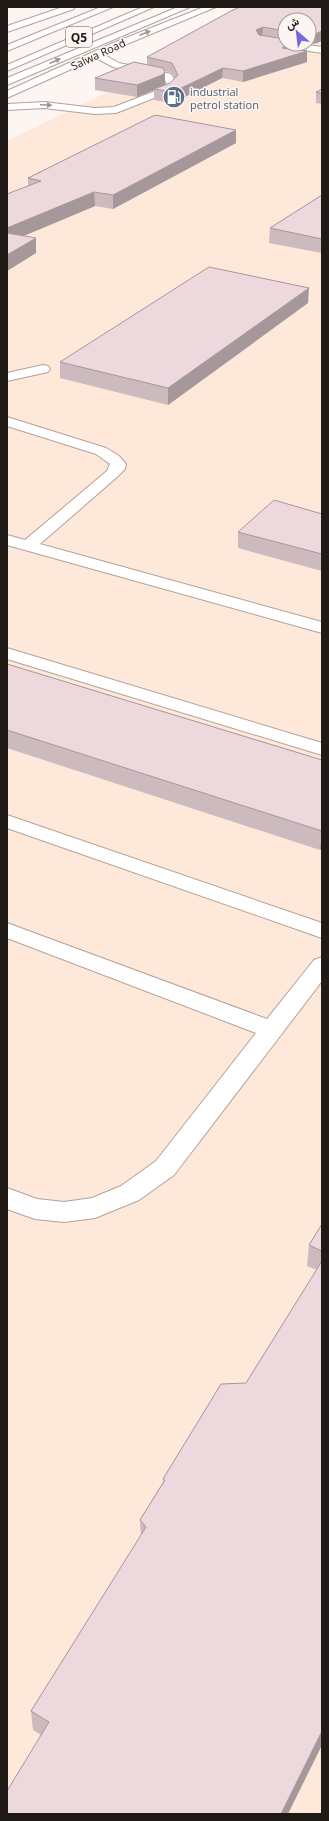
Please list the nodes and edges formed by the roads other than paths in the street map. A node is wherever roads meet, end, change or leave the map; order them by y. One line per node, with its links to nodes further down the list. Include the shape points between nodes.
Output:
1 (49, 7): 7 (main road)
2 (71, 7): 8 (main road); 9 (main road)
3 (109, 7): 11 (main road, Q5)
4 (150, 7): 14 (main road, Salwa Road / Q5)
5 (186, 7): 15 (main road, Salwa Road, one-way to 5)
6 (212, 7): 13 (main road, Salwa Road, one-way to 6)
7 (7, 22)
8 (7, 29)
9 (7, 34)
10 (262, 41): 12 (main road)
11 (7, 48)
12 (322, 50)
13 (96, 54): 16 (main road, Salwa Road); 19 (main road, one-way to 13, via 44,105 95,111 116,110 166,90 172,84 168,76 116,65)
14 (7, 68)
15 (35, 70): 16 (main road); 17 (main road, Salwa Road)
16 (40, 80): 18 (main road, Salwa Road)
17 (7, 82)
18 (7, 95)
19 (7, 107)
20 (43, 369): 21 (main road)
21 (7, 377)
22 (7, 421): 24 (main road, via 101,451 118,464 112,474)
23 (7, 540): 24 (main road)
24 (28, 546): 25 (main road)
25 (322, 628)
26 (7, 654): 27 (main road)
27 (322, 749)
28 (7, 821): 30 (main road)
29 (7, 930): 32 (main road)
30 (322, 931)
31 (322, 965): 32 (main road)
32 (271, 1030): 33 (main road, via 165,1168 130,1193 95,1208 64,1212 35,1210)
33 (7, 1198)

